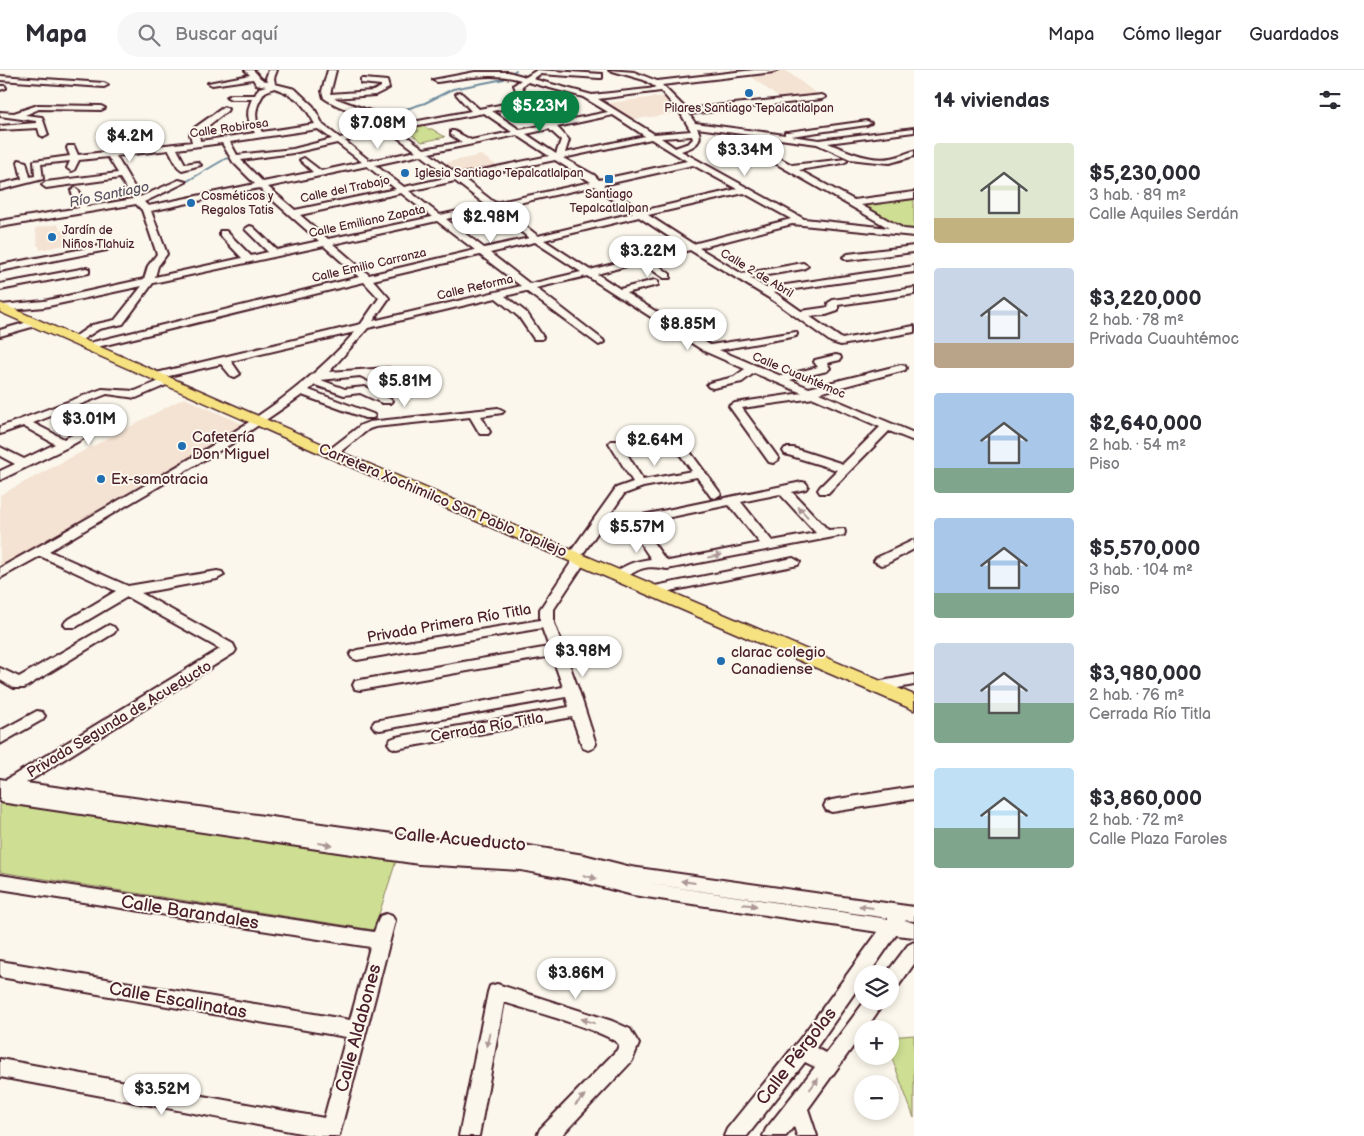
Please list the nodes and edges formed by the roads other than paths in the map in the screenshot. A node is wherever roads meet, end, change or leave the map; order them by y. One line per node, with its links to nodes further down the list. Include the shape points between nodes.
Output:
1 (250, 70): 11 (street)
2 (273, 70): 20 (street, via 272,83)
3 (332, 70): 25 (street)
4 (613, 70): 13 (street)
5 (774, 70): 10 (street)
6 (541, 71): 12 (street); 14 (street)
7 (474, 72): 14 (street); 17 (street)
8 (650, 72): 13 (street)
9 (243, 74): 11 (street); 19 (street)
10 (749, 74): 18 (street)
11 (256, 76): 20 (street)
12 (599, 76)
13 (637, 76): 18 (street)
14 (523, 77): 30 (street); 32 (street, via 518,86)
15 (0, 78): 21 (street)
16 (364, 80): 25 (street, via 384,83 385,88 363,95)
17 (437, 80)
18 (656, 83): 23 (street)
19 (212, 84)
20 (264, 84): 22 (street)
21 (104, 85)
22 (273, 86): 27 (street, via 264,88); 31 (street, via 290,90)
23 (663, 89): 30 (street); 36 (street)
24 (460, 94): 35 (street, Calle 2 de Abril)
25 (327, 96): 46 (street, Calle Cuauhtémoc, via 340,105 367,112)
26 (232, 97): 27 (street)
27 (258, 97): 53 (street, via 251,117)
28 (822, 97): 36 (street)
29 (310, 98): 31 (street)
30 (590, 98): 37 (street)
31 (300, 99): 43 (street, via 316,110 316,121)
32 (523, 103): 35 (street); 44 (street, via 536,109)
33 (101, 108): 39 (street, via 38,107)
34 (224, 108): 61 (street, via 196,131)
35 (481, 111): 46 (street); 49 (street, Calle 2 de Abril)
36 (683, 112): 47 (street)
37 (614, 113): 44 (street); 54 (street)
38 (0, 114): 39 (street)
39 (16, 115): 42 (street, via 34,117)
40 (896, 122): 48 (street)
41 (867, 123): 55 (street)
42 (41, 124): 45 (street); 52 (street)
43 (320, 126): 53 (street, Calle Robirosa); 56 (street)
44 (549, 126): 49 (street); 72 (street, via 565,140)
45 (0, 128)
46 (392, 128): 56 (street); 69 (street, Calle Cuauhtémoc)
47 (693, 129): 54 (street, Calle del Trabajo); 55 (street, Calle del Trabajo); 67 (street, via 697,140)
48 (911, 130): 59 (street)
49 (519, 132): 60 (street); 72 (street, Calle 2 de Abril)
50 (454, 133): 60 (street)
51 (103, 134): 70 (street)
52 (44, 135)
53 (262, 135): 58 (street); 68 (street, Calle Robirosa)
54 (650, 137): 67 (street); 72 (street, Calle del Trabajo)
55 (769, 137): 57 (street, Calle del Trabajo)
56 (340, 140): 68 (street, via 293,151); 78 (street)
57 (787, 140): 59 (street); 63 (street)
58 (270, 142)
59 (819, 142): 71 (street, via 853,156 890,162)
60 (470, 143): 69 (street)
61 (197, 144): 65 (street, Calle Robirosa); 68 (street, Calle Robirosa)
62 (254, 144): 68 (street)
63 (760, 144)
64 (739, 145): 81 (street, via 764,153)
65 (172, 147): 70 (street, Calle Robirosa); 79 (street, via 182,167)
66 (71, 148): 73 (street)
67 (674, 151): 77 (street)
68 (231, 152): 89 (street)
69 (425, 152): 78 (street); 84 (street, Calle Cuauhtémoc)
70 (110, 153): 73 (street, Calle Robirosa); 83 (street)
71 (914, 153)
72 (557, 156): 84 (street, Calle del Trabajo); 87 (street, Calle 2 de Abril)
73 (75, 157): 80 (street); 85 (street, Calle Robirosa, via 37,162 41,176)
74 (304, 160): 82 (street)
75 (843, 161): 81 (street)
76 (22, 162): 85 (street)
77 (695, 162): 87 (street, Calle Emiliano Zapata); 92 (street)
78 (371, 164): 82 (street, via 330,172); 91 (street)
79 (196, 165)
80 (71, 168)
81 (792, 168): 95 (street)
82 (320, 169): 89 (street)
83 (123, 175): 88 (street); 96 (street)
84 (458, 177): 91 (street, Calle del Trabajo); 97 (street, Calle Cuauhtémoc)
85 (27, 180): 90 (street)
86 (182, 182): 96 (street)
87 (597, 184): 97 (street, Calle Emiliano Zapata); 100 (street, Calle 2 de Abril)
88 (46, 185)
89 (262, 186): 96 (street); 99 (street)
90 (0, 187)
91 (404, 190): 99 (street, Calle del Trabajo); 101 (street)
92 (744, 190): 100 (street, Calle Emilio Carranza); 102 (street)
93 (76, 191): 98 (street)
94 (914, 195): 95 (street)
95 (854, 203): 106 (street)
96 (141, 204): 98 (street); 105 (street); 128 (street, via 162,254)
97 (496, 206): 101 (street, Calle Emiliano Zapata); 109 (street, Calle Cuauhtémoc)
98 (84, 210): 103 (street)
99 (294, 213): 111 (street)
100 (641, 214): 109 (street, Calle Emilio Carranza); 112 (street, Calle 2 de Abril)
101 (441, 218): 111 (street, Calle Emiliano Zapata); 115 (street)
102 (800, 220): 106 (street); 112 (street, Calle Reforma)
103 (0, 224)
104 (250, 229): 116 (street)
105 (0, 232)
106 (904, 232): 108 (street); 110 (street)
107 (223, 233): 118 (street)
108 (914, 233)
109 (537, 239): 115 (street, Calle Emilio Carranza); 124 (street, Calle Cuauhtémoc)
110 (914, 240)
111 (327, 242): 116 (street, Calle Emiliano Zapata); 127 (street)
112 (691, 247): 119 (street, Calle Reforma); 126 (street, Calle 2 de Abril)
113 (104, 248): 122 (street)
114 (914, 249): 117 (street)
115 (482, 252): 127 (street, Calle Emilio Carranza); 131 (street)
116 (275, 254): 118 (street, Calle Emiliano Zapata)
117 (848, 257)
118 (249, 259): 128 (street, Calle Emiliano Zapata)
119 (643, 259): 124 (street, Calle Reforma); 125 (street)
120 (912, 264): 132 (street)
121 (803, 266): 126 (street)
122 (0, 268)
123 (86, 271): 130 (street)
124 (588, 273): 131 (street, Calle Reforma); 134 (street, Calle Cuauhtémoc)
125 (667, 276)
126 (741, 277): 132 (street, Calle 2 de Abril)
127 (367, 279): 140 (street, via 384,298); 147 (street, Calle Emilio Carranza)
128 (148, 281): 136 (street, Calle Emiliano Zapata); 147 (street, via 119,322 96,327)
129 (655, 283): 134 (street)
130 (0, 287)
131 (527, 287): 135 (street, Calle Reforma); 146 (street)
132 (763, 291): 138 (street, Calle 2 de Abril)
133 (914, 291): 138 (street, via 833,303 834,309 826,312)
134 (618, 292): 148 (street, Calle Cuauhtémoc)
135 (498, 295): 140 (street, Calle Reforma); 144 (street, via 523,315)
136 (44, 304): 137 (street, Calle Emiliano Zapata); 139 (street, Calle Emiliano Zapata, via 30,313)
137 (1, 307): 139 (main road, Carretera Xochimilco San Pablo Topilejo)
138 (800, 314): 142 (street, Calle 2 de Abril, via 841,342)
139 (31, 321): 143 (street); 147 (main road, Carretera Xochimilco San Pablo Topilejo)
140 (368, 325): 151 (street, Calle Reforma); 158 (street)
141 (914, 329): 142 (street)
142 (901, 331): 145 (street)
143 (0, 333)
144 (538, 337)
145 (914, 341)
146 (598, 342)
147 (83, 343): 157 (main road, Carretera Xochimilco San Pablo Topilejo)
148 (708, 349): 149 (street, Calle Cuauhtémoc); 149 (street, via 792,337)
149 (718, 354): 153 (street, Calle Cuauhtémoc)
150 (836, 358): 159 (street, via 819,362 825,368 823,370)
151 (223, 360): 155 (street); 157 (street, Calle Reforma)
152 (900, 368): 163 (street)
153 (752, 369): 159 (street, Calle Cuauhtémoc); 160 (street, via 738,380)
154 (385, 370): 156 (street)
155 (235, 374)
156 (363, 374): 158 (street); 162 (street)
157 (162, 378): 165 (street, via 136,396 106,391); 170 (main road, Carretera Xochimilco San Pablo Topilejo)
158 (316, 379): 161 (street); 164 (street, via 344,392 361,389)
159 (780, 380): 163 (street, Calle Cuauhtémoc)
160 (712, 385)
161 (302, 391): 168 (street); 170 (street)
162 (402, 392)
163 (812, 393): 171 (street, Calle Cuauhtémoc); 181 (street, via 735,406)
164 (386, 401)
165 (70, 405): 169 (street); 177 (street, via 105,423)
166 (498, 411): 167 (street)
167 (474, 414): 173 (street); 180 (street, via 373,424)
168 (369, 416)
169 (23, 422): 172 (street); 177 (street)
170 (261, 422): 180 (main road, Carretera Xochimilco San Pablo Topilejo); 196 (street)
171 (888, 425): 175 (street, Calle Cuauhtémoc); 183 (street)
172 (0, 431)
173 (484, 432)
174 (672, 435): 184 (street)
175 (914, 438)
176 (615, 443): 186 (street)
177 (64, 444): 182 (street)
178 (0, 451): 182 (street)
179 (789, 451): 183 (street)
180 (331, 453): 197 (main road, Carretera Xochimilco San Pablo Topilejo)
181 (772, 459)
182 (24, 464): 185 (street)
183 (844, 468): 189 (street)
184 (700, 473): 186 (street); 190 (street)
185 (0, 476)
186 (640, 484): 197 (street, via 620,491)
187 (802, 486): 188 (street)
188 (782, 490): 191 (street); 193 (street, one-way to 188)
189 (824, 490)
190 (716, 494)
191 (732, 500): 195 (street); 198 (street, via 635,522)
192 (839, 532): 193 (street)
193 (824, 534): 195 (street)
194 (914, 544): 199 (street)
195 (769, 546): 198 (street, one-way to 195, via 667,565)
196 (39, 551): 201 (street); 205 (street)
197 (577, 558): 203 (main road, Carretera Xochimilco San Pablo Topilejo); 206 (street, via 548,609)
198 (659, 561): 203 (street, via 632,567)
199 (881, 561)
200 (793, 562): 204 (street)
201 (0, 574)
202 (217, 575): 205 (street)
203 (620, 576): 204 (main road, Carretera Xochimilco San Pablo Topilejo)
204 (655, 590): 214 (main road, Carretera Xochimilco San Pablo Topilejo)
205 (127, 591): 207 (street); 223 (street, Privada Segunda de Acueducto, via 229,650)
206 (547, 623): 209 (street); 210 (street, Privada Primera Río Titla)
207 (72, 624)
208 (109, 630): 211 (street, via 19,684)
209 (557, 650): 213 (street); 215 (street)
210 (357, 656)
211 (0, 673)
212 (914, 680): 214 (street)
213 (360, 685)
214 (876, 687): 216 (main road, Carretera Xochimilco San Pablo Topilejo)
215 (572, 691): 217 (street); 219 (street)
216 (914, 703)
217 (578, 711): 221 (street, Cerrada Río Titla); 222 (street)
218 (37, 716): 220 (street)
219 (380, 724)
220 (0, 738)
221 (396, 743)
222 (588, 744)
223 (3, 789): 227 (street, Calle Acueducto, via 419,857 521,863 633,888)
224 (914, 794): 225 (street)
225 (832, 806)
226 (0, 882): 230 (street, Calle Barandales)
227 (902, 918): 229 (street, Calle Acueducto); 236 (street, Calle Pérgolas, via 879,943)
228 (386, 921): 230 (street, Calle Aldabones)
229 (914, 930)
230 (381, 942): 235 (street, Calle Aldabones)
231 (914, 950): 233 (street)
232 (0, 969): 235 (street, Calle Escalinatas)
233 (899, 970)
234 (869, 1010): 237 (street, Calle Pérgolas)
235 (357, 1030): 240 (street, Calle Aldabones)
236 (802, 1051): 237 (street); 243 (street, Calle Pérgolas)
237 (829, 1064): 239 (street, Calle Pérgolas, one-way to 237)
238 (0, 1068): 240 (street)
239 (797, 1107): 244 (street, Calle Pérgolas); 245 (street)
240 (330, 1132)
241 (469, 1136): 242 (street, one-way to 241, via 625,1055 629,1044 623,1035 605,1027 497,992)
242 (547, 1136)
243 (734, 1136)
244 (773, 1136)
245 (808, 1136)

